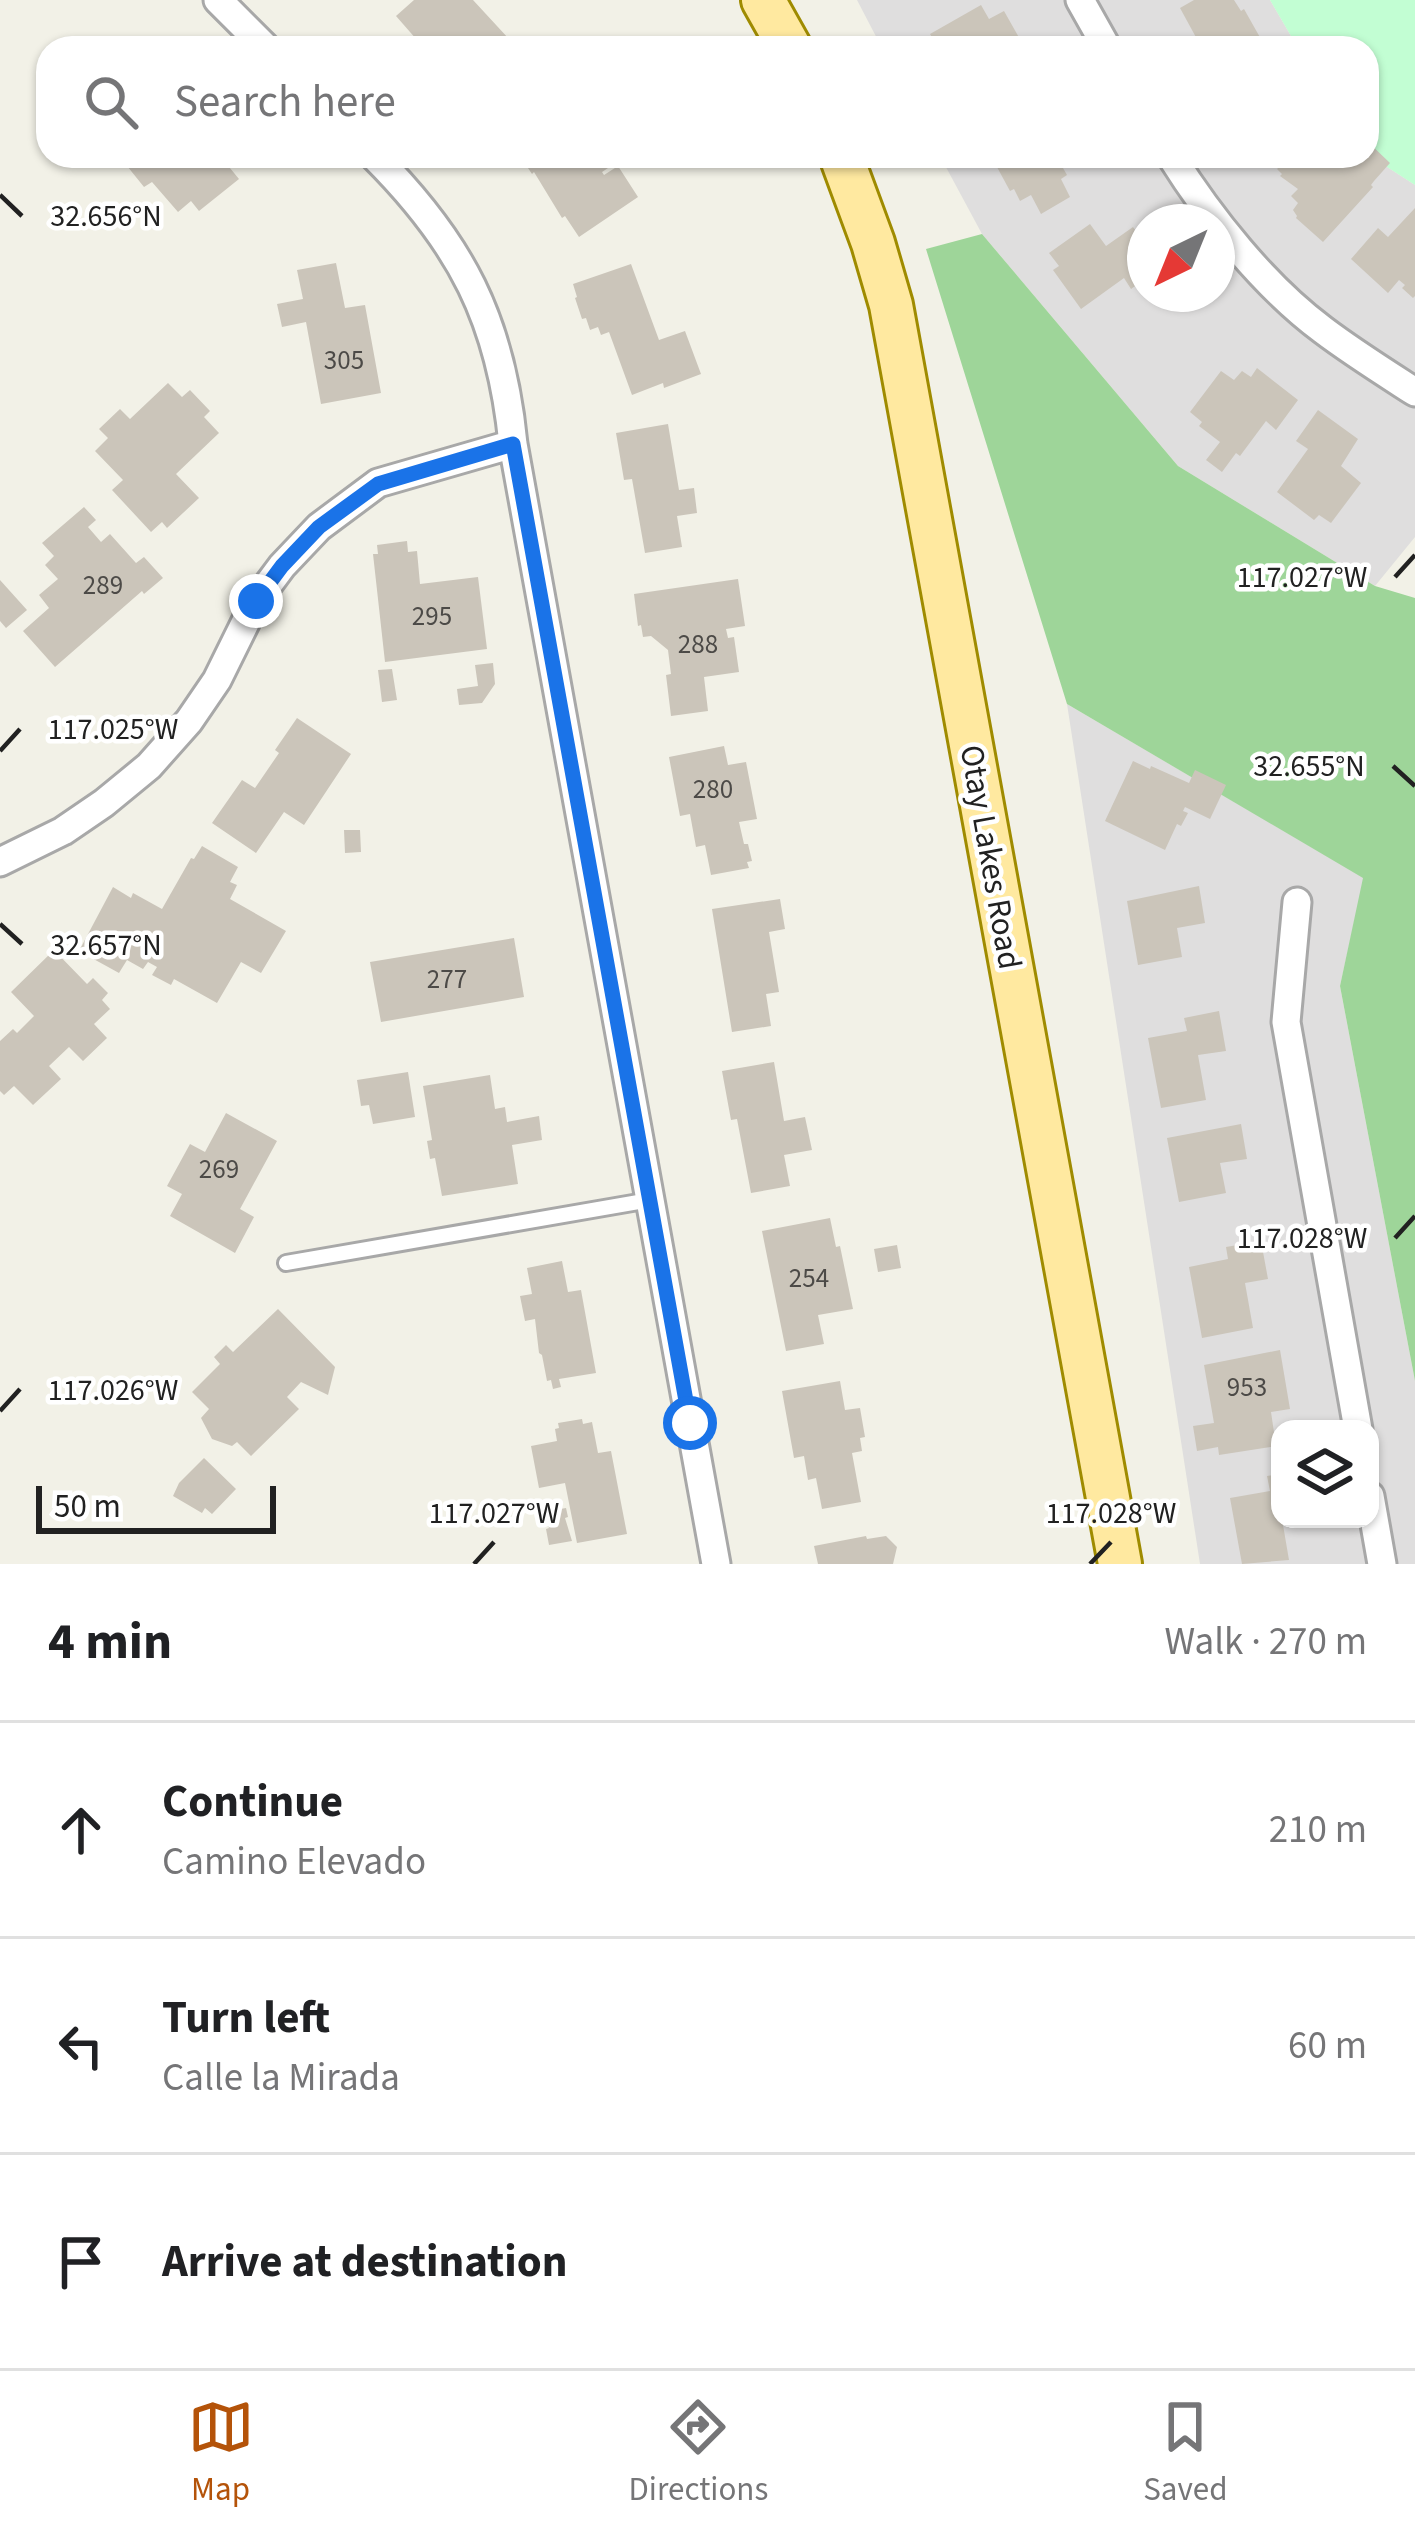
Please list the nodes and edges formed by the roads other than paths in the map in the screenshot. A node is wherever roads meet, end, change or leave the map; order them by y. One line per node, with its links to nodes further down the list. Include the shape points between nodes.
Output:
1 (218, 0): 4 (street)
2 (763, 0): 5 (main road)
3 (1080, 0): 6 (street)
4 (254, 36)
5 (783, 36)
6 (1100, 36)
7 (385, 168): 11 (street, via 426,211 471,280 493,339)
8 (845, 168): 19 (main road, Otay Lakes Road, via 891,305)
9 (1179, 168): 10 (street, via 1258,270 1320,328)
10 (1415, 392)
11 (513, 444): 12 (street, via 378,484 319,527 256,601 217,680 149,766 63,831); 14 (street)
12 (0, 862)
13 (1297, 902): 16 (street, via 1286,1022)
14 (650, 1200): 15 (lane); 18 (street)
15 (286, 1263)
16 (1356, 1420)
17 (1376, 1528): 20 (street)
18 (716, 1564)
19 (1120, 1564)
20 (1382, 1564)

